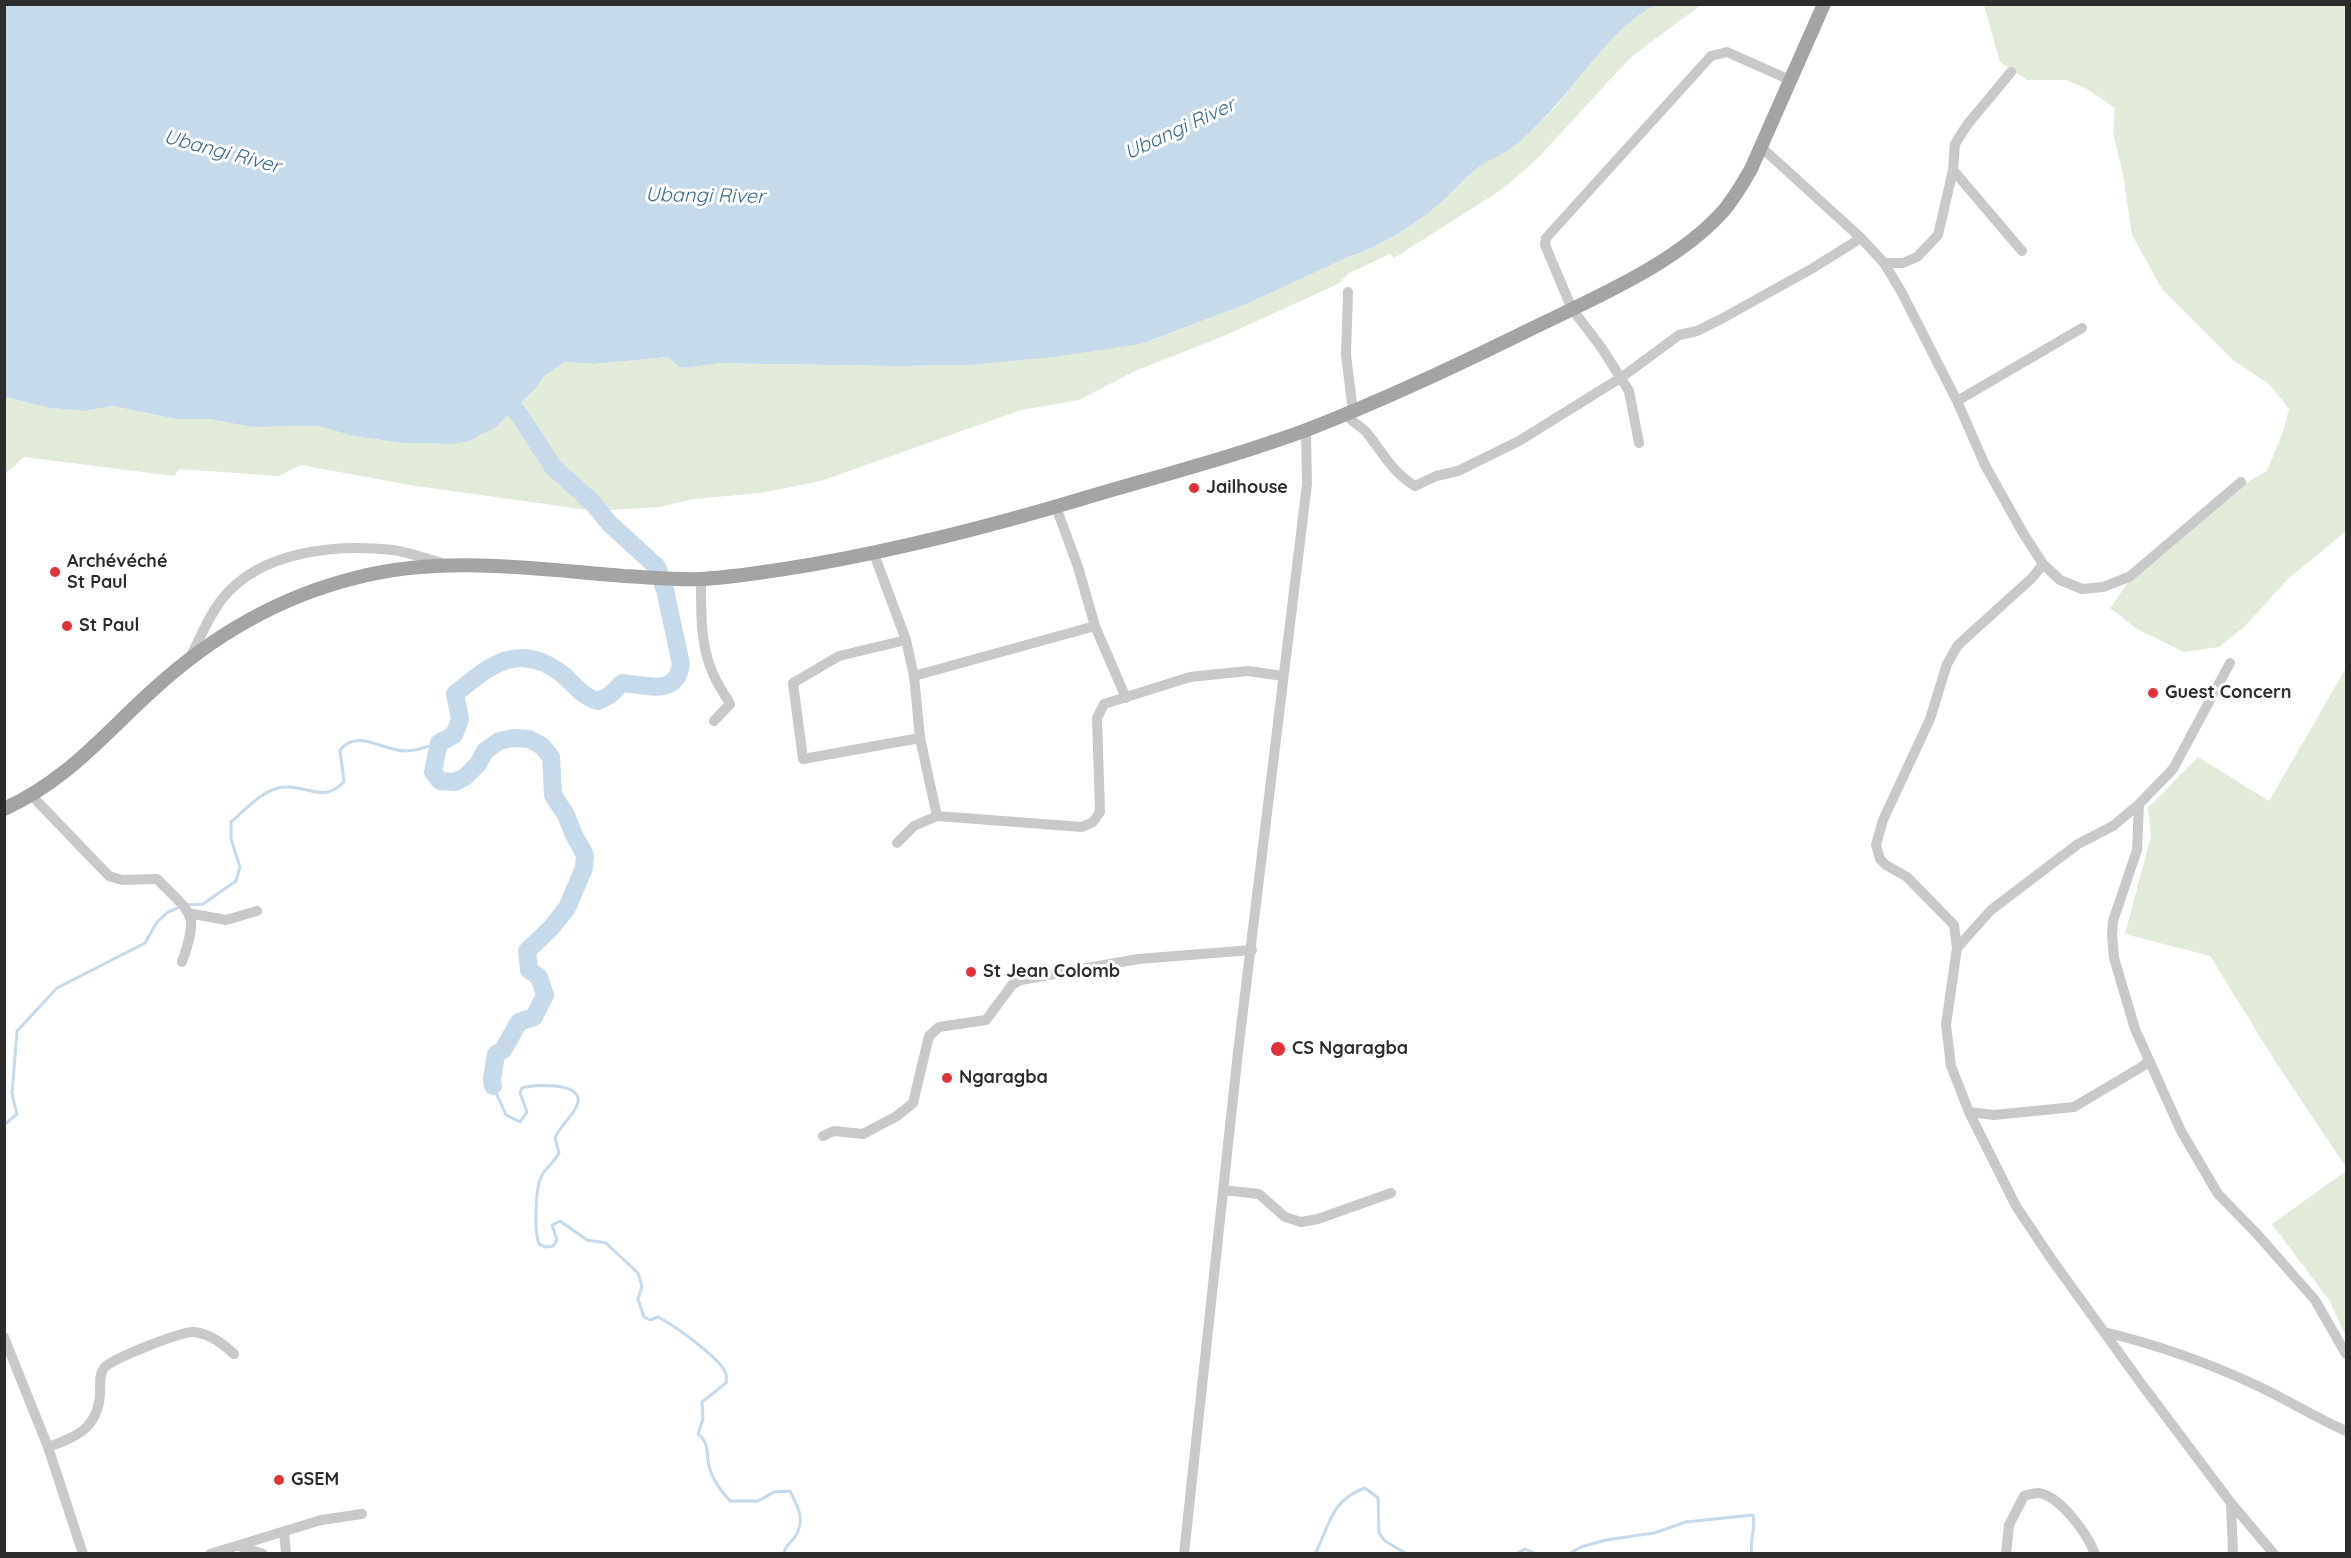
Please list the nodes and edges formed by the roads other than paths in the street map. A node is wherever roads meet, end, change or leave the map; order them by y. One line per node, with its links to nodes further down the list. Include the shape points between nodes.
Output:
1 (1824, 4): 3 (main road)
2 (2011, 72): 5 (street, via 1955,144)
3 (1790, 80): 4 (main road); 10 (street, via 1727,52 1711,56 1693,74 1548,233 1545,245)
4 (1761, 147): 6 (street); 10 (main road, via 1738,191 1705,229 1680,250)
5 (1953, 170): 7 (street); 8 (street, via 1938,235 1917,257 1903,263)
6 (1861, 238): 8 (street); 12 (street, via 1723,318 1697,331 1679,334)
7 (2022, 251)
8 (1884, 263): 13 (street)
9 (1348, 292): 14 (street, via 1346,355)
10 (1572, 309): 12 (street); 14 (main road, via 1419,384)
11 (2082, 328): 13 (street)
12 (1622, 378): 14 (street, via 1519,441 1458,471 1414,486 1390,467 1365,431 1352,423); 16 (street, via 1634,407)
13 (1957, 401): 20 (street, via 1985,465)
14 (1350, 412): 15 (main road)
15 (1306, 430): 18 (main road); 28 (street, via 1307,484)
16 (1639, 443)
17 (2241, 482): 20 (street, via 2129,577 2082,589 2060,580)
18 (1056, 507): 19 (main road); 23 (street)
19 (873, 554): 22 (main road); 24 (street)
20 (2043, 564): 39 (street, via 1958,645 1947,664 1930,719 1883,820 1876,845 1880,858 1907,877 1954,925)
21 (448, 565): 22 (main road); 25 (main road, via 403,568 303,594 222,636); 25 (street, via 395,550 325,551 276,561 250,575 224,597)
22 (698, 579): 30 (street, via 708,659 730,704)
23 (1095, 626): 27 (street); 29 (street)
24 (906, 640): 27 (street); 31 (street, via 839,656 793,683 803,759)
25 (189, 659): 32 (main road, via 58,779)
26 (2230, 663): 33 (street, via 2173,769)
27 (914, 676): 31 (street)
28 (1283, 676): 29 (street, via 1248,671 1190,677); 40 (street)
29 (1126, 698): 35 (street, via 1104,704 1097,718 1101,812 1093,822 1082,827)
30 (714, 721)
31 (920, 738): 35 (street)
32 (32, 796): 34 (main road); 38 (street, via 109,876 122,880 157,879 181,900)
33 (2139, 804): 39 (street, via 1991,910); 42 (street, via 2137,850 2112,935 2120,983)
34 (4, 809)
35 (937, 816): 36 (street, via 914,826)
36 (897, 843)
37 (257, 911): 38 (street, via 226,920)
38 (188, 913): 41 (street, via 192,935)
39 (1957, 948): 43 (street, via 1946,1025 1951,1066)
40 (1251, 950): 44 (street, via 1138,959 1021,980 986,1020 939,1027 929,1036 913,1103 897,1116 863,1134 834,1131); 45 (street)
41 (182, 962)
42 (2149, 1060): 43 (street, via 2074,1107 1994,1115); 50 (street, via 2181,1131 2218,1194 2315,1300)
43 (1969, 1112): 47 (street, via 2016,1206)
44 (823, 1136)
45 (1222, 1190): 46 (street, via 1259,1194 1286,1217 1301,1222); 61 (street)
46 (1391, 1193)
47 (2104, 1332): 51 (street, via 2198,1359); 53 (street)
48 (4, 1337): 52 (street)
49 (234, 1354): 52 (street, via 221,1342 192,1331 135,1351 105,1366 100,1376 100,1397 84,1430)
50 (2346, 1354)
51 (2346, 1431)
52 (48, 1447): 57 (street)
53 (2231, 1503): 64 (street); 65 (street)
54 (362, 1514): 55 (street, via 321,1520)
55 (284, 1532): 56 (street); 60 (street)
56 (239, 1545): 58 (street); 59 (street)
57 (83, 1554)
58 (210, 1554)
59 (263, 1554)
60 (286, 1554)
61 (1184, 1554)
62 (2006, 1554): 63 (street, via 2009,1525 2024,1496 2039,1493 2054,1499 2089,1538)
63 (2095, 1554)
64 (2233, 1554)
65 (2274, 1554)

